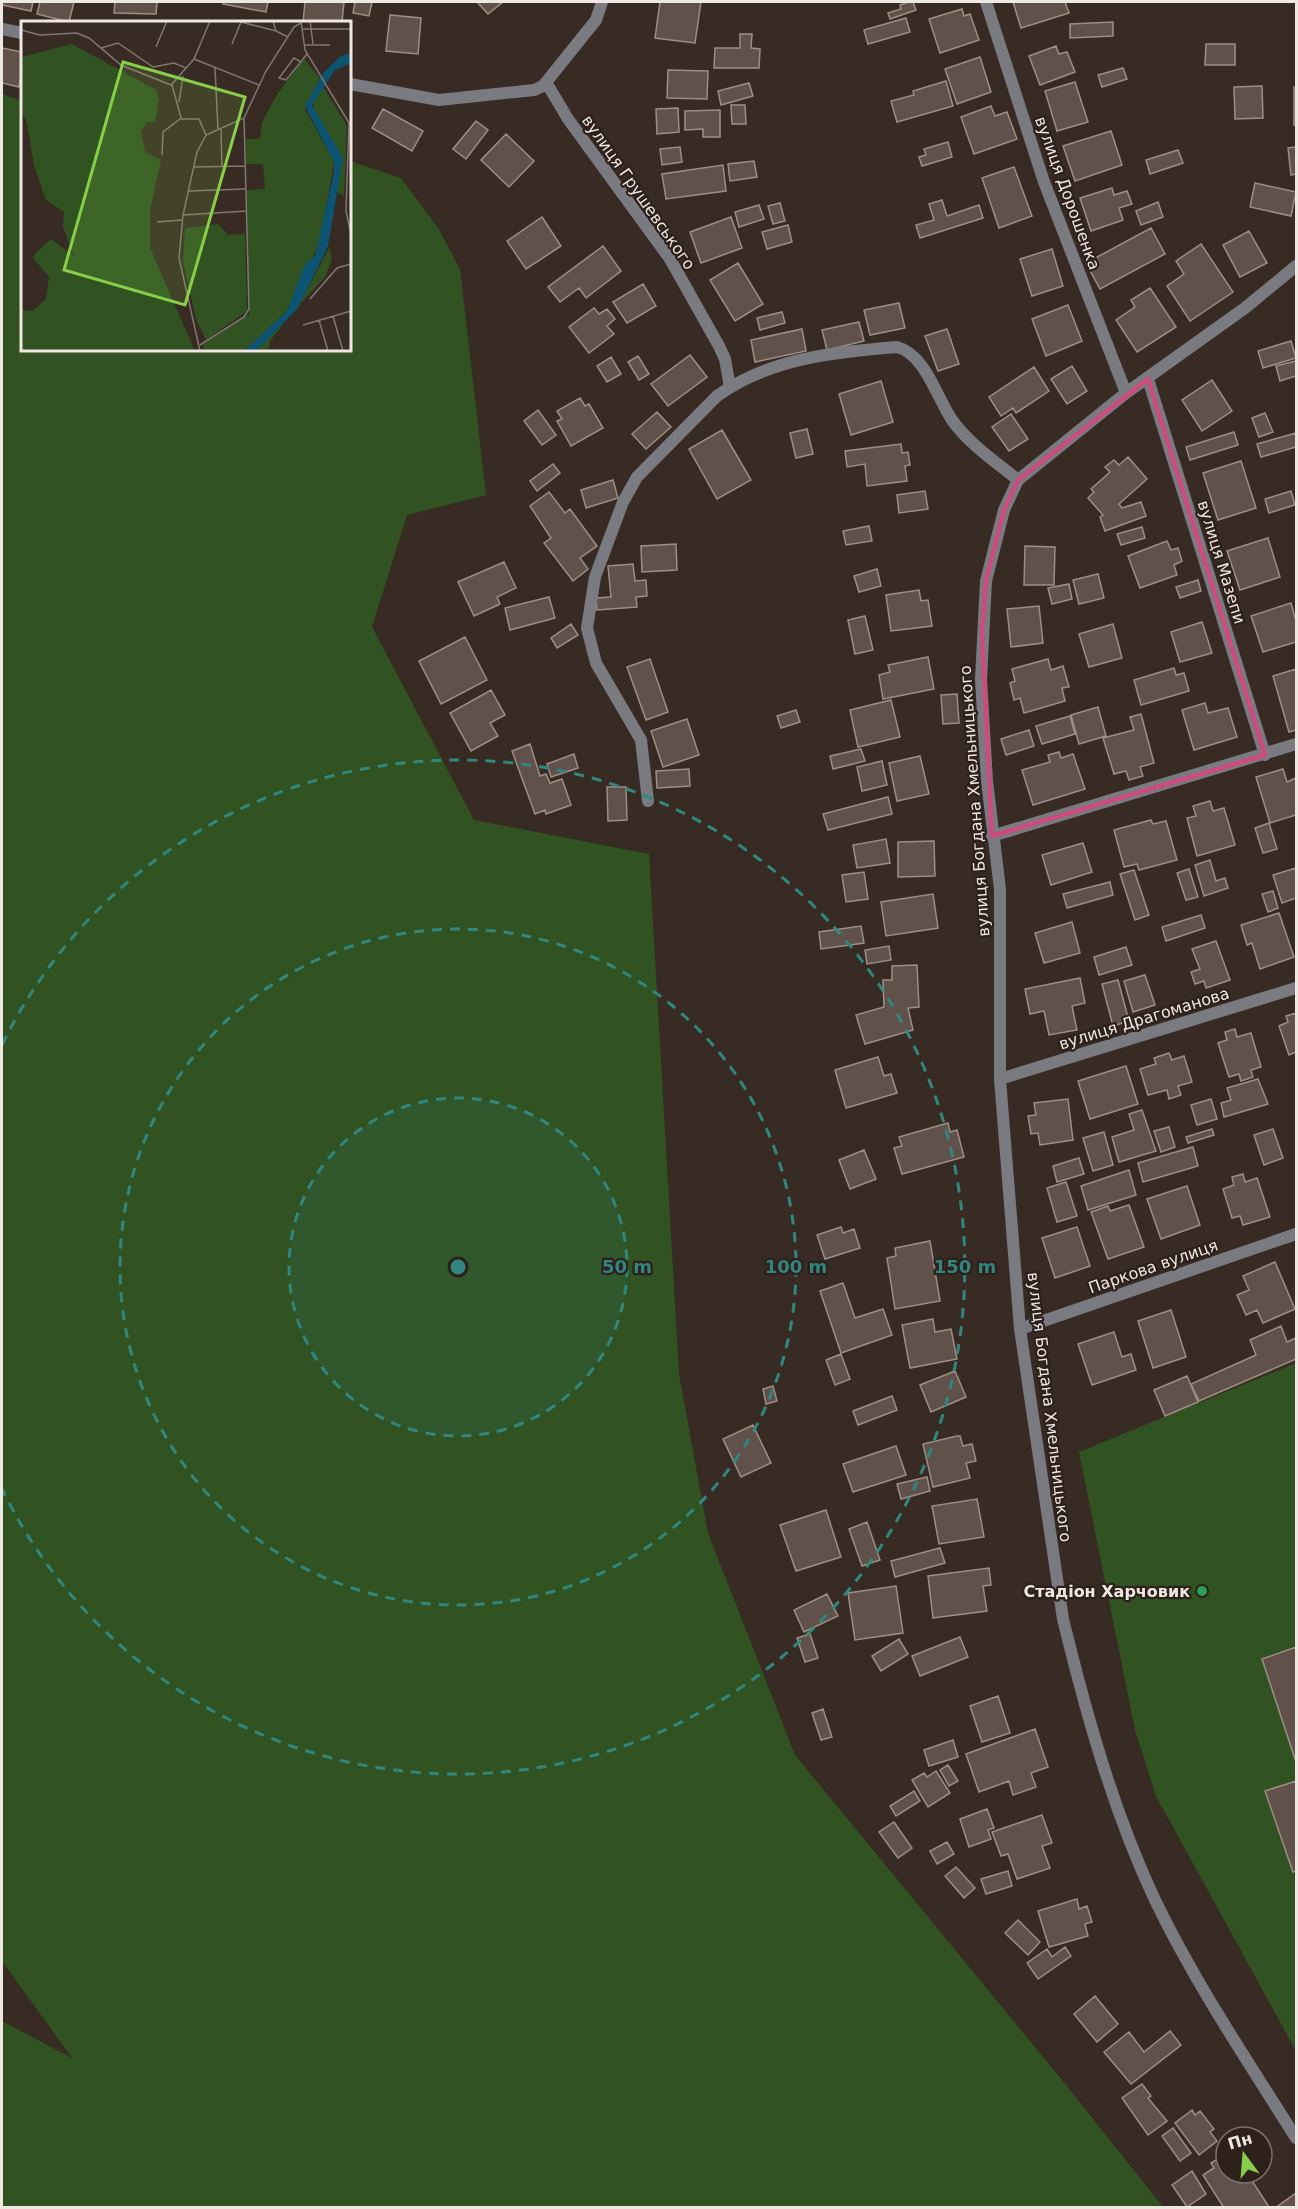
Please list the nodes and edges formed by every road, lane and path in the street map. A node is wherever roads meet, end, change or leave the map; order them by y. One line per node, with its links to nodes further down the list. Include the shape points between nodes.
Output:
1 (602, 2): 6 (street, via 596,20)
2 (986, 2): 10 (street, вулиця Дорошенка, via 1044,182)
3 (2, 29): 4 (street)
4 (21, 33)
5 (351, 84): 6 (street, via 439,100 534,90)
6 (545, 84): 9 (street, вулиця Грушевського, via 670,259 719,346)
7 (1296, 266): 8 (street, вулиця Богдана Хмельницького)
8 (1148, 379): 10 (street, вулиця Богдана Хмельницького); 13 (street, вулиця Мазепи)
9 (730, 387): 11 (street, via 763,371 803,359 849,351 905,349 917,358 965,435); 14 (street, via 637,477 623,502 595,577 587,628 596,663 641,740)
10 (1126, 393): 11 (street, вулиця Богдана Хмельницького)
11 (1018, 480): 15 (street, вулиця Богдана Хмельницького, via 1004,510 986,581 982,633 981,679)
12 (1296, 744): 13 (street)
13 (1265, 754): 15 (street)
14 (648, 801)
15 (992, 836): 17 (street, вулиця Богдана Хмельницького, via 1000,889)
16 (1296, 988): 17 (street, вулиця Драгоманова)
17 (1000, 1079): 19 (street, вулиця Богдана Хмельницького)
18 (1296, 1234): 19 (street, Паркова вулиця)
19 (1020, 1329): 20 (street, вулиця Богдана Хмельницького, via 1063,1619 1124,1824 1154,1898 1187,1962)
20 (1296, 2138)

